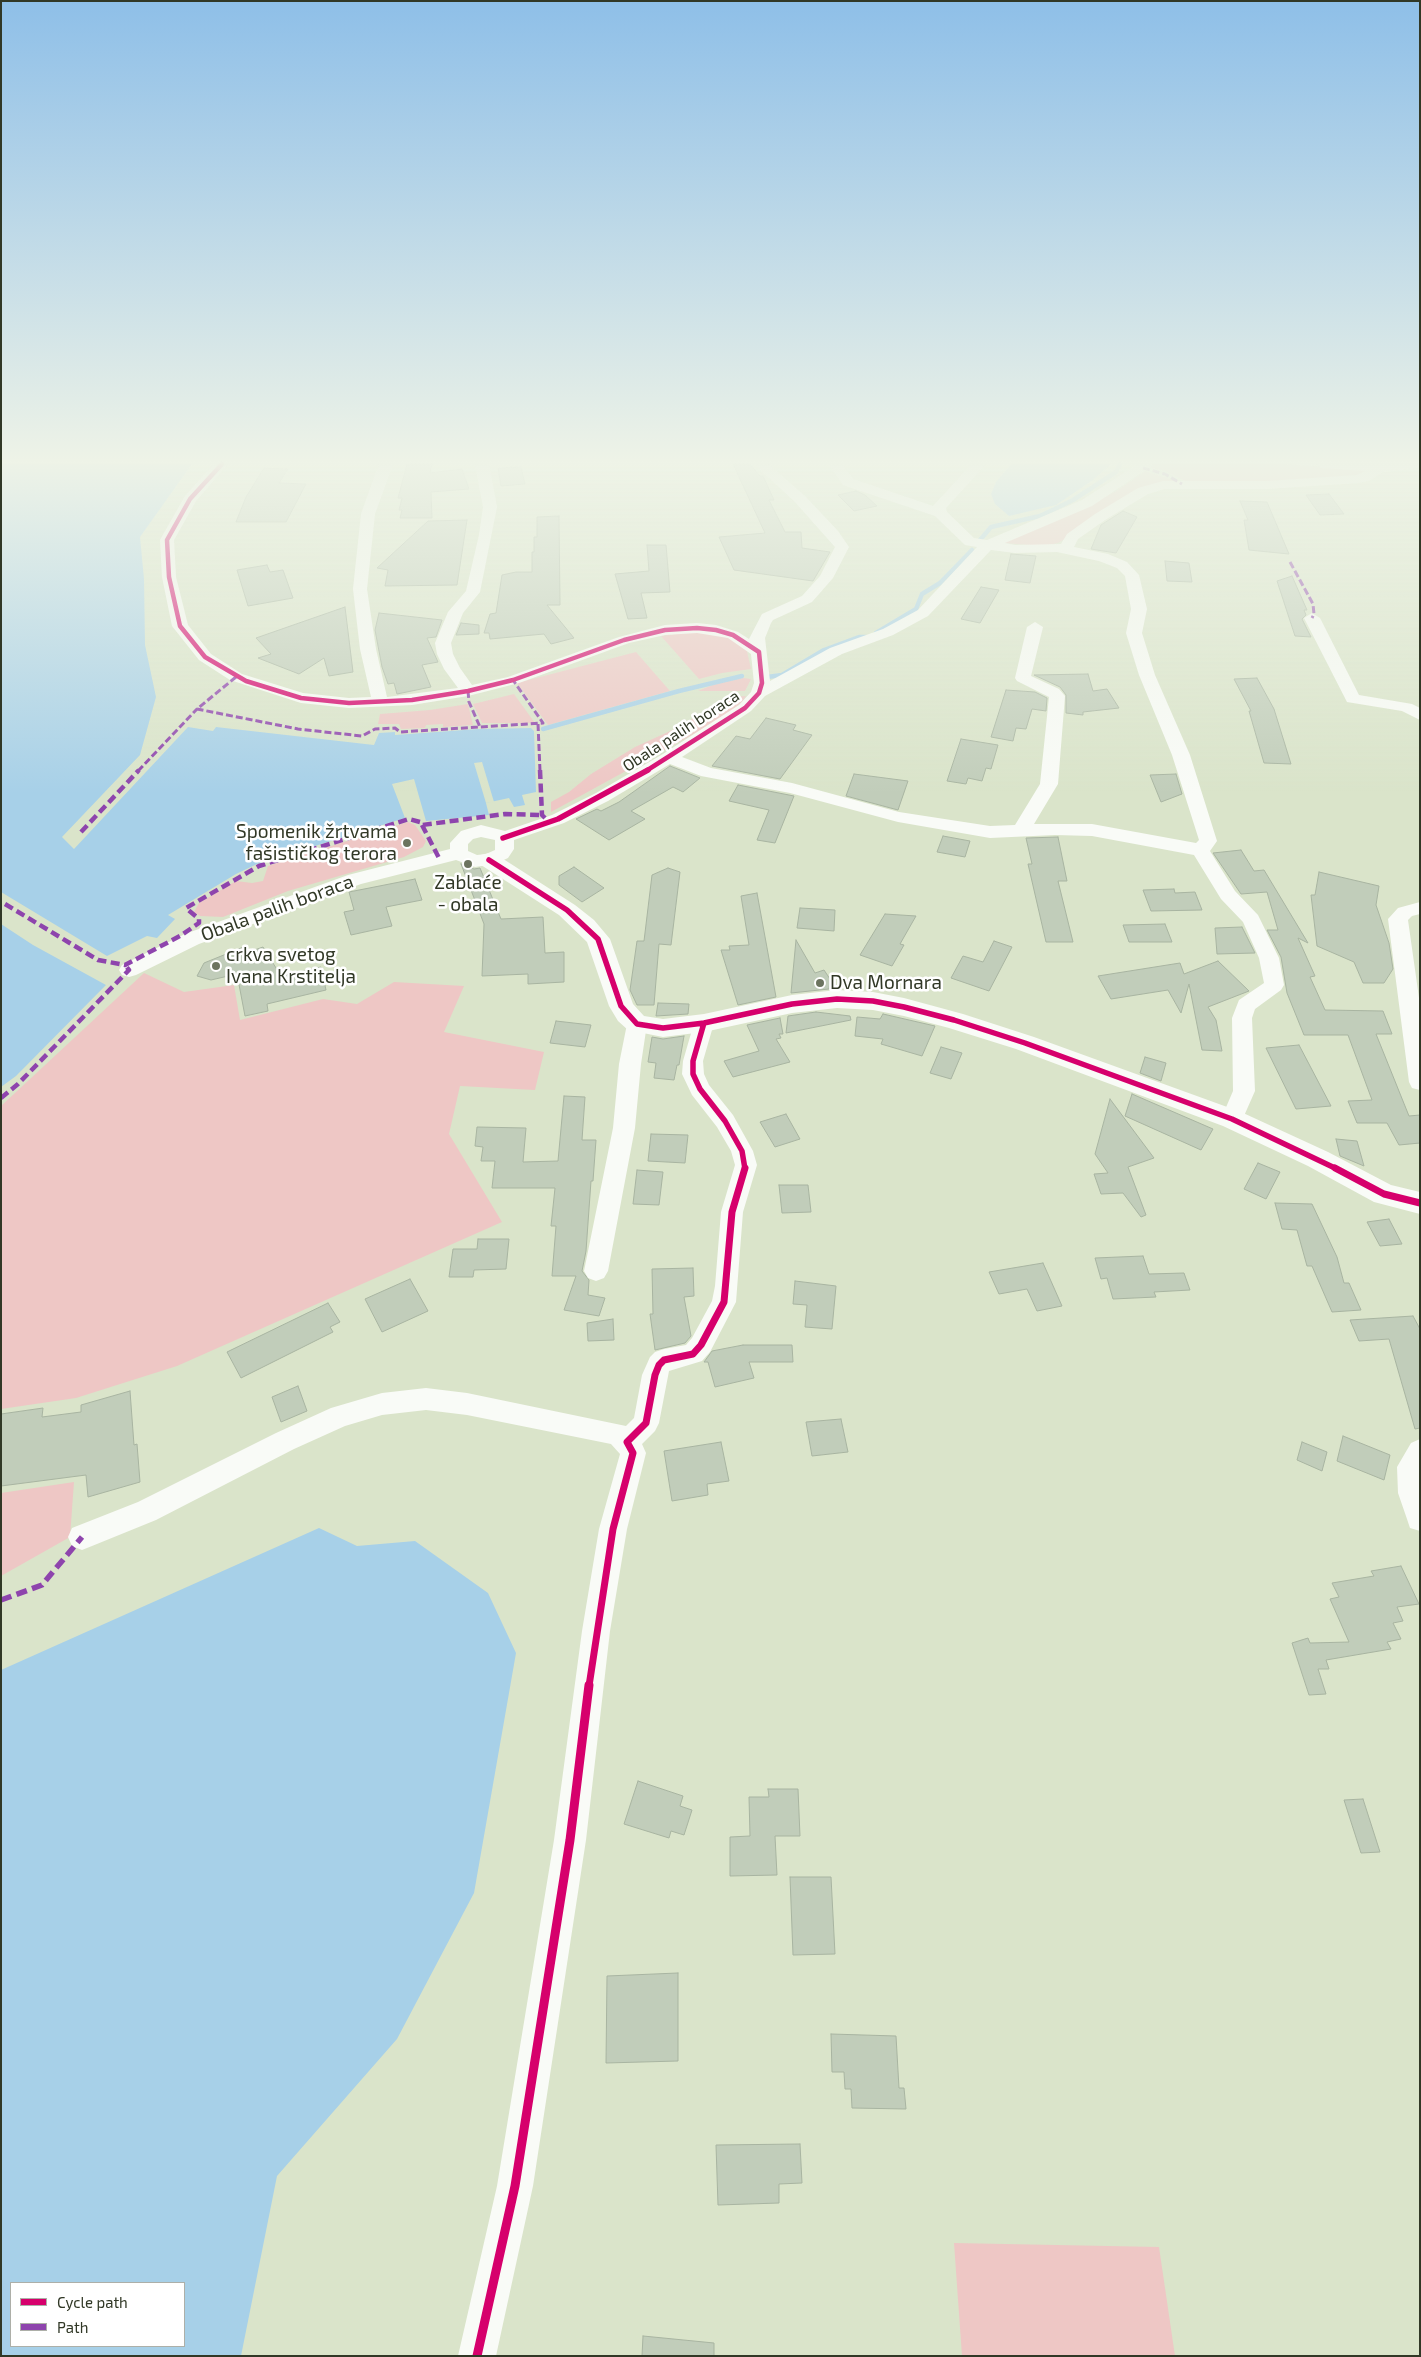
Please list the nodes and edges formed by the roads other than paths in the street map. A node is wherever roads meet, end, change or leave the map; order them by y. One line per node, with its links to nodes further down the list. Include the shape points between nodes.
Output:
1 (169, 574): 12 (street, via 180,626 205,657 236,677 301,698 349,703)
2 (362, 574): 12 (street, via 360,589 368,649)
3 (477, 574): 10 (street, via 473,592 456,612 444,643 452,669)
4 (828, 574): 9 (street, Obala palih boraca, via 807,599 767,617 757,638)
5 (959, 574): 11 (street, via 923,613 888,632 836,651)
6 (1131, 574): 17 (street, via 1139,609 1134,633 1147,675 1181,755 1208,841)
7 (1312, 618): 13 (street, via 1353,699 1406,707)
8 (1035, 627): 15 (street, via 1023,678 1057,696 1049,784)
9 (759, 652): 10 (street, via 734,635 716,630 665,630 611,644 513,680); 11 (street, Obala palih boraca, via 762,682)
10 (468, 691): 12 (street)
11 (759, 693): 14 (street, Obala palih boraca, via 745,708)
12 (380, 702)
13 (1420, 715)
14 (669, 758): 15 (street, via 708,772 792,788 898,817 990,832); 16 (street, Obala palih boraca, via 570,813)
15 (1022, 829): 17 (street, via 1092,830)
16 (503, 838): 18 (street, via 489,831 474,832 459,843); 19 (street, via 505,849)
17 (1200, 850): 25 (street, via 1228,895 1251,919 1269,958 1274,985 1246,1005 1244,1011 1244,1091)
18 (459, 852): 19 (street, via 468,859); 21 (street, Obala palih boraca, via 355,878 192,939)
19 (489, 860): 23 (street, via 567,910 598,939 621,1006)
20 (1420, 908): 24 (street, via 1404,912 1398,919)
21 (129, 970)
22 (704, 1023): 23 (street, via 663,1028); 25 (street, via 792,1004 837,999 873,1001 1001,1035); 28 (street, via 693,1061 693,1074 732,1133 746,1165 732,1212 727,1286 724,1302 701,1345 693,1354 664,1360 659,1365 646,1423)
23 (637, 1024): 27 (street, via 624,1128)
24 (1420, 1082)
25 (1232, 1119): 26 (street, via 1384,1194)
26 (1420, 1203)
27 (596, 1270)
28 (627, 1442): 31 (street, via 618,1434 467,1404 426,1399 382,1404 340,1416 148,1511); 32 (street, via 633,1453 613,1529 596,1631 570,1840 515,2186)
29 (1420, 1451): 30 (street, via 1410,1467 1411,1493)
30 (1420, 1519)
31 (82, 1537)
32 (477, 2356)

